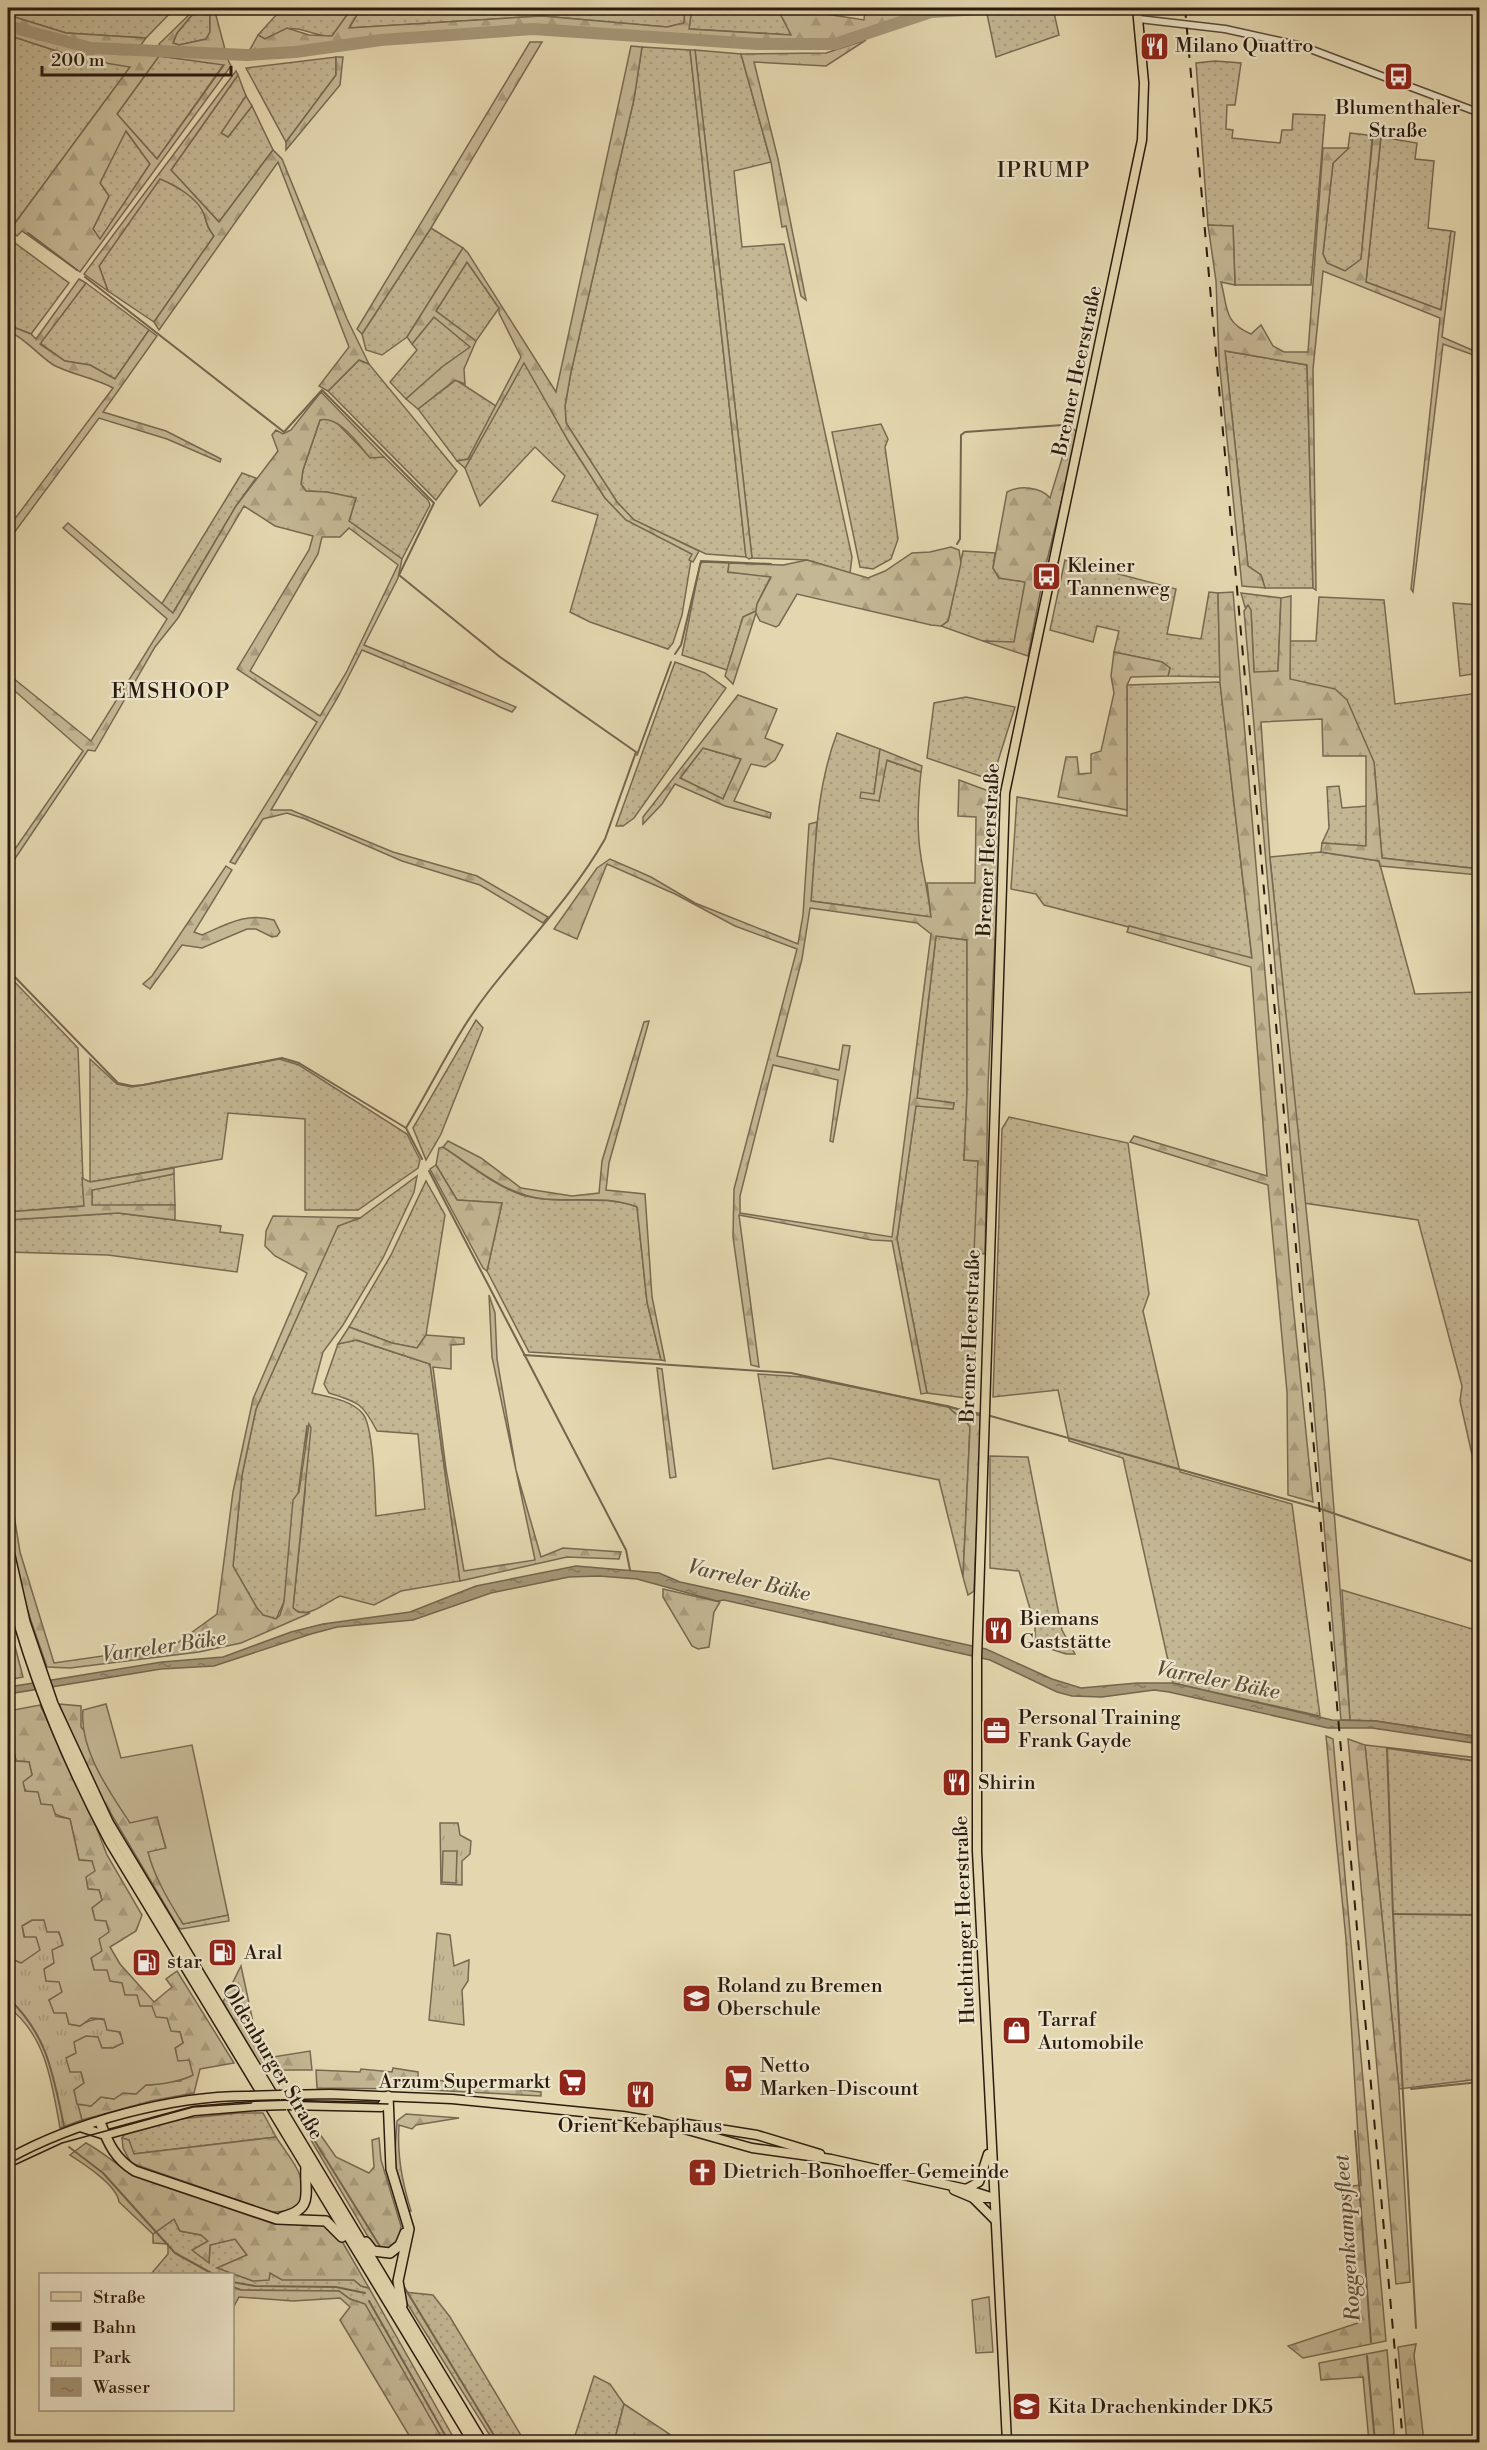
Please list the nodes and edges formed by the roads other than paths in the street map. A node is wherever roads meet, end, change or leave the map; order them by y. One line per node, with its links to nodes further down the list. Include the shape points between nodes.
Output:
1 (1137, 8): 2 (main road, Bremer Heerstraße)
2 (1139, 19): 3 (street, via 1225,29 1302,46); 6 (main road, Bremer Heerstraße, via 1144,83 1142,140 1005,793)
3 (1479, 114)
4 (8, 1547): 7 (highway)
5 (8, 1582): 7 (highway)
6 (977, 1660): 10 (main road, Huchtinger Heerstraße, via 977,1851)
7 (37, 1671): 8 (highway, Oldenburger Straße)
8 (49, 1704): 18 (highway, Oldenburger Straße, via 76,1776 110,1842); 23 (highway, Oldenburger Straße, via 128,1858)
9 (388, 2096): 11 (main road, bridge, via 280,2095 188,2101); 12 (main road, via 521,2104); 14 (main road, bridge, via 381,2107 286,2105 194,2111); 26 (highway, via 391,2169)
10 (990, 2106): 15 (main road, Huchtinger Heerstraße); 21 (main road, Huchtinger Heerstraße)
11 (100, 2122): 13 (main road); 14 (highway)
12 (659, 2122): 17 (main road, via 752,2148); 17 (main road, via 757,2135)
13 (83, 2128): 14 (main road); 16 (main road, via 41,2142)
14 (105, 2135): 24 (highway, via 117,2157 135,2171)
15 (988, 2154): 20 (main road, via 979,2182); 21 (main road, Huchtinger Heerstraße)
16 (8, 2159)
17 (831, 2159): 19 (main road)
18 (306, 2167): 24 (highway, via 308,2192 304,2205 296,2213); 27 (highway, Oldenburger Straße)
19 (948, 2187): 20 (main road); 22 (main road)
20 (966, 2189): 21 (main road)
21 (994, 2198): 22 (main road); 25 (main road, Huchtinger Heerstraße)
22 (973, 2199): 25 (main road)
23 (346, 2218): 26 (highway, via 373,2251 383,2254 396,2250); 28 (highway, Oldenburger Straße)
24 (277, 2219): 27 (highway, via 326,2221)
25 (995, 2220): 31 (main road, Huchtinger Heerstraße)
26 (407, 2225): 28 (highway, via 409,2236 398,2281)
27 (361, 2259): 29 (highway, Oldenburger Straße)
28 (402, 2312): 30 (highway, Oldenburger Straße)
29 (473, 2442)
30 (482, 2442)
31 (1007, 2442)

